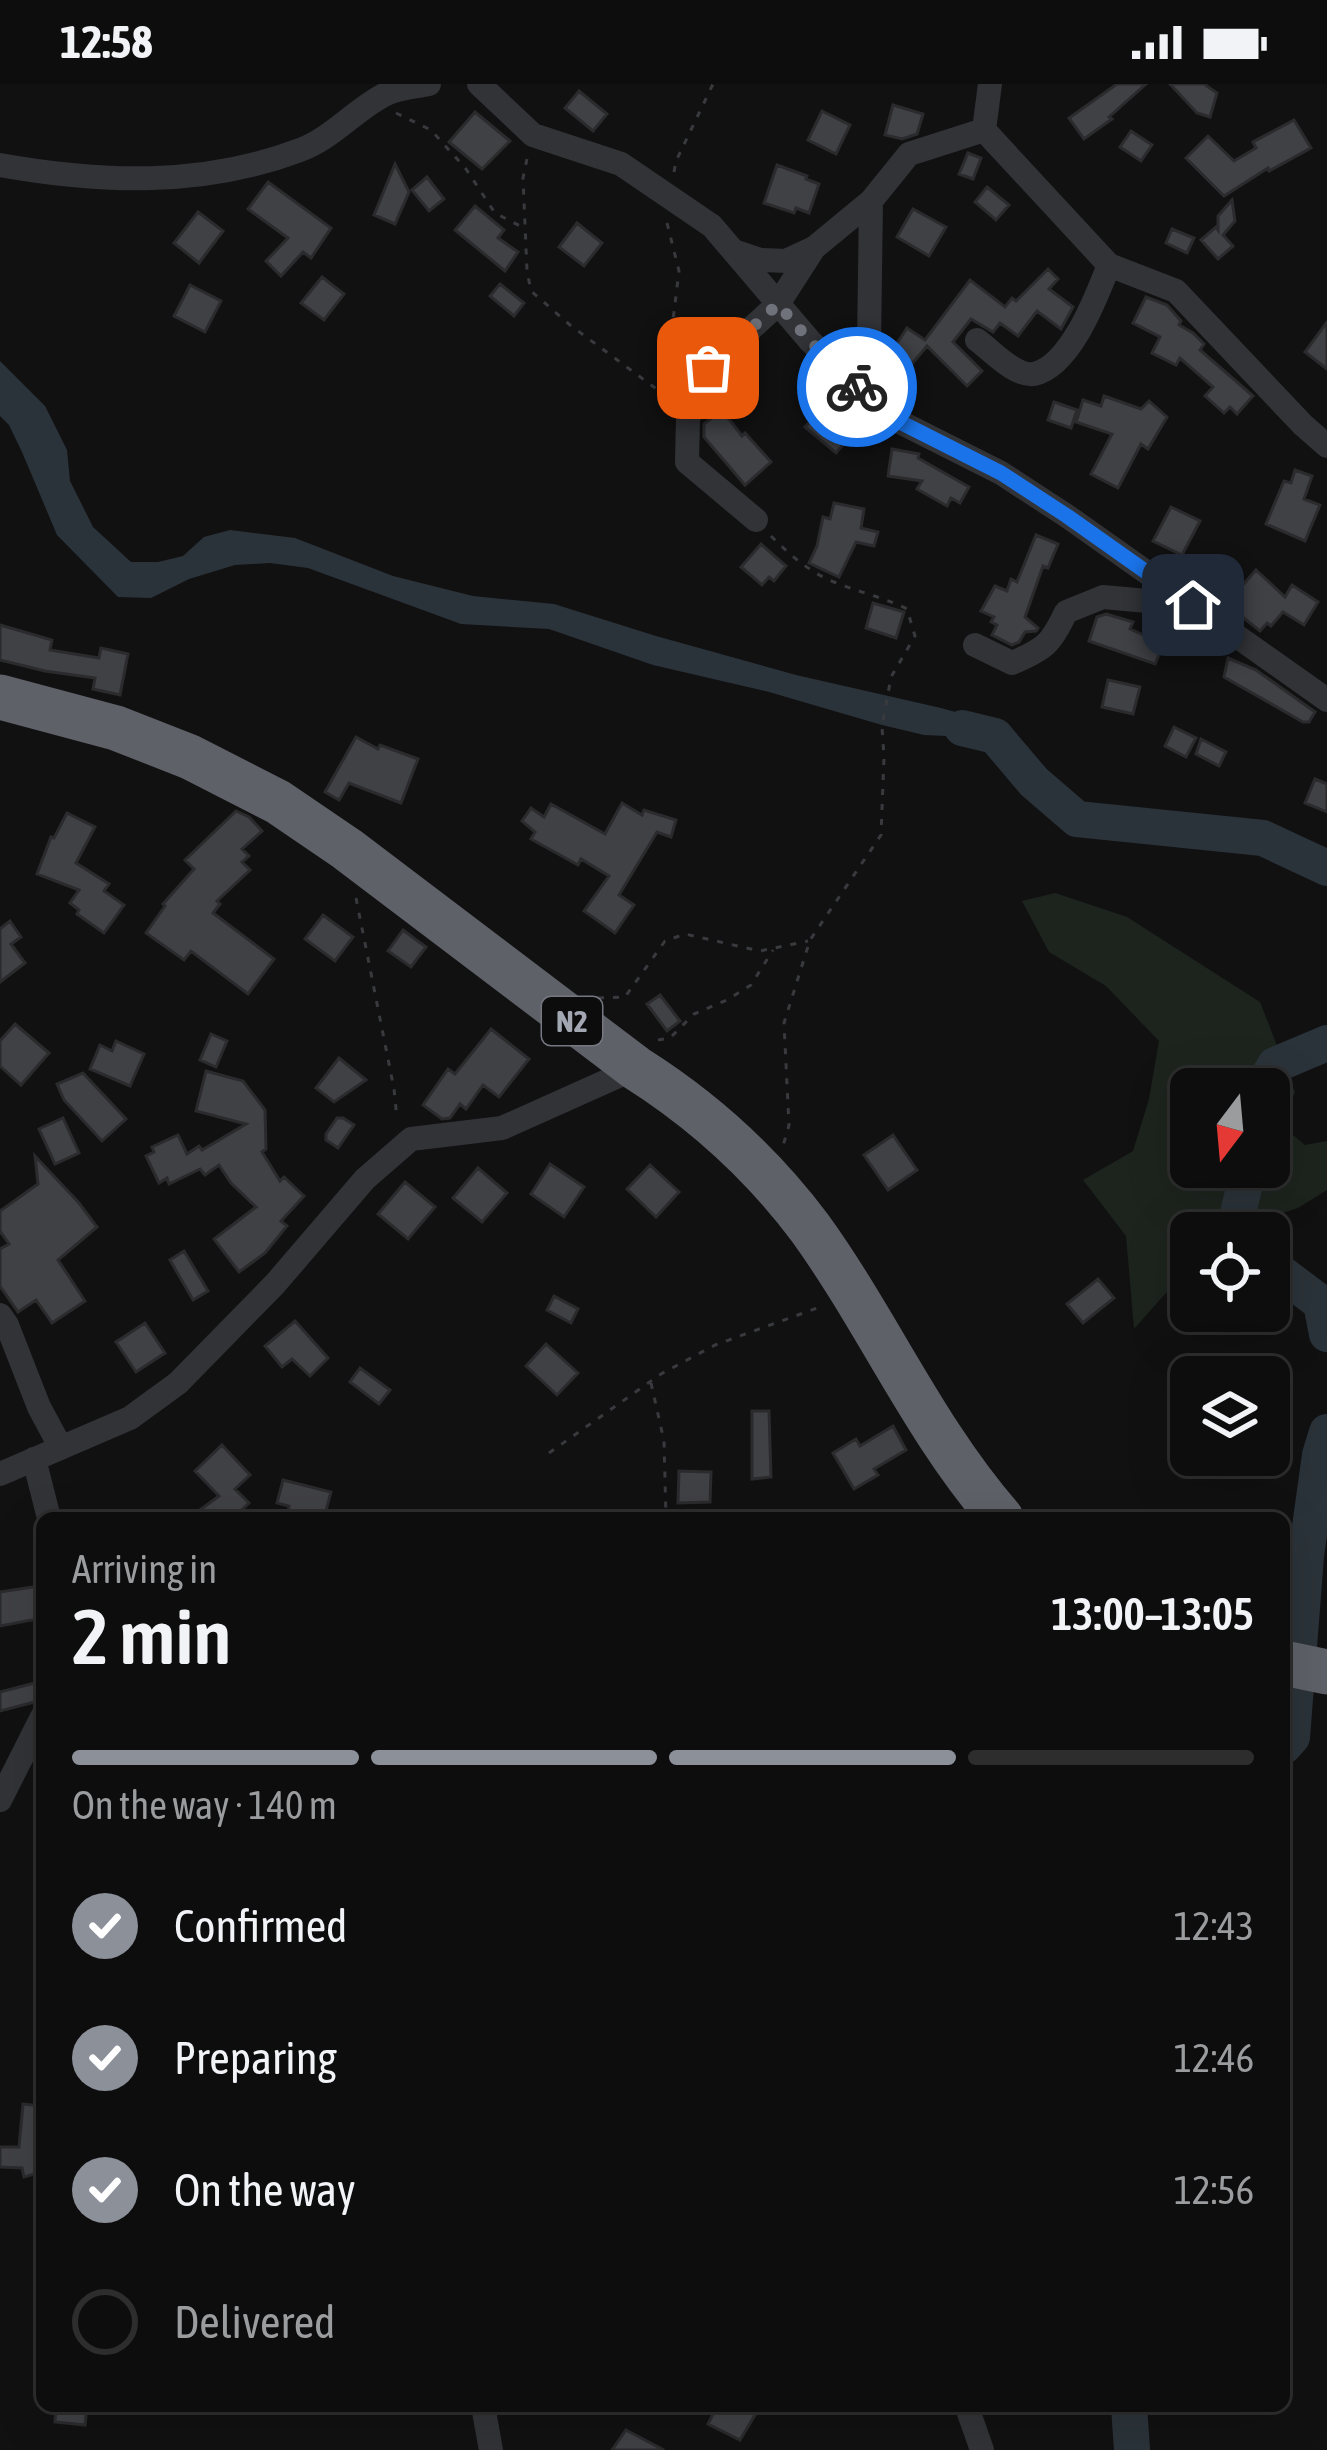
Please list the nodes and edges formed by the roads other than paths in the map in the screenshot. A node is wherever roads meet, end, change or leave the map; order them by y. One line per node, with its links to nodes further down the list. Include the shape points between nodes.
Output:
1 (429, 84): 5 (street, via 387,93 304,149 212,175 55,175)
2 (479, 84): 8 (street, via 533,135 621,164 712,226)
3 (990, 84): 4 (street)
4 (984, 130): 6 (street, via 909,154); 9 (street)
5 (0, 166)
6 (871, 202): 7 (street); 12 (street, via 869,344)
7 (814, 248): 8 (street, via 786,261); 10 (street)
8 (736, 252): 10 (street)
9 (1109, 265): 11 (street, via 1087,320 1058,360 1034,374); 13 (street, via 1176,291)
10 (778, 304): 12 (street); 14 (street, via 708,368 690,414 687,462)
11 (977, 340)
12 (886, 415): 15 (street, via 1001,473)
13 (1327, 446)
14 (756, 520)
15 (1193, 605): 16 (street, via 1103,597 1066,612 1054,640 1012,663); 18 (street)
16 (975, 644)
17 (0, 697): 19 (highway, N2, via 116,728 278,802)
18 (1327, 700)
19 (636, 1068): 21 (street, via 502,1128 411,1139 178,1383 130,1418); 25 (highway, N2, via 682,1097 772,1182 854,1295 966,1479)
20 (0, 1315): 21 (street)
21 (61, 1448): 22 (street)
22 (34, 1460): 23 (street); 24 (street)
23 (0, 1474)
24 (47, 1512)
25 (996, 1512)
26 (36, 1729): 27 (street)
27 (0, 1800)
28 (484, 2412): 30 (street)
29 (969, 2412): 31 (street)
30 (491, 2450)
31 (982, 2450)

